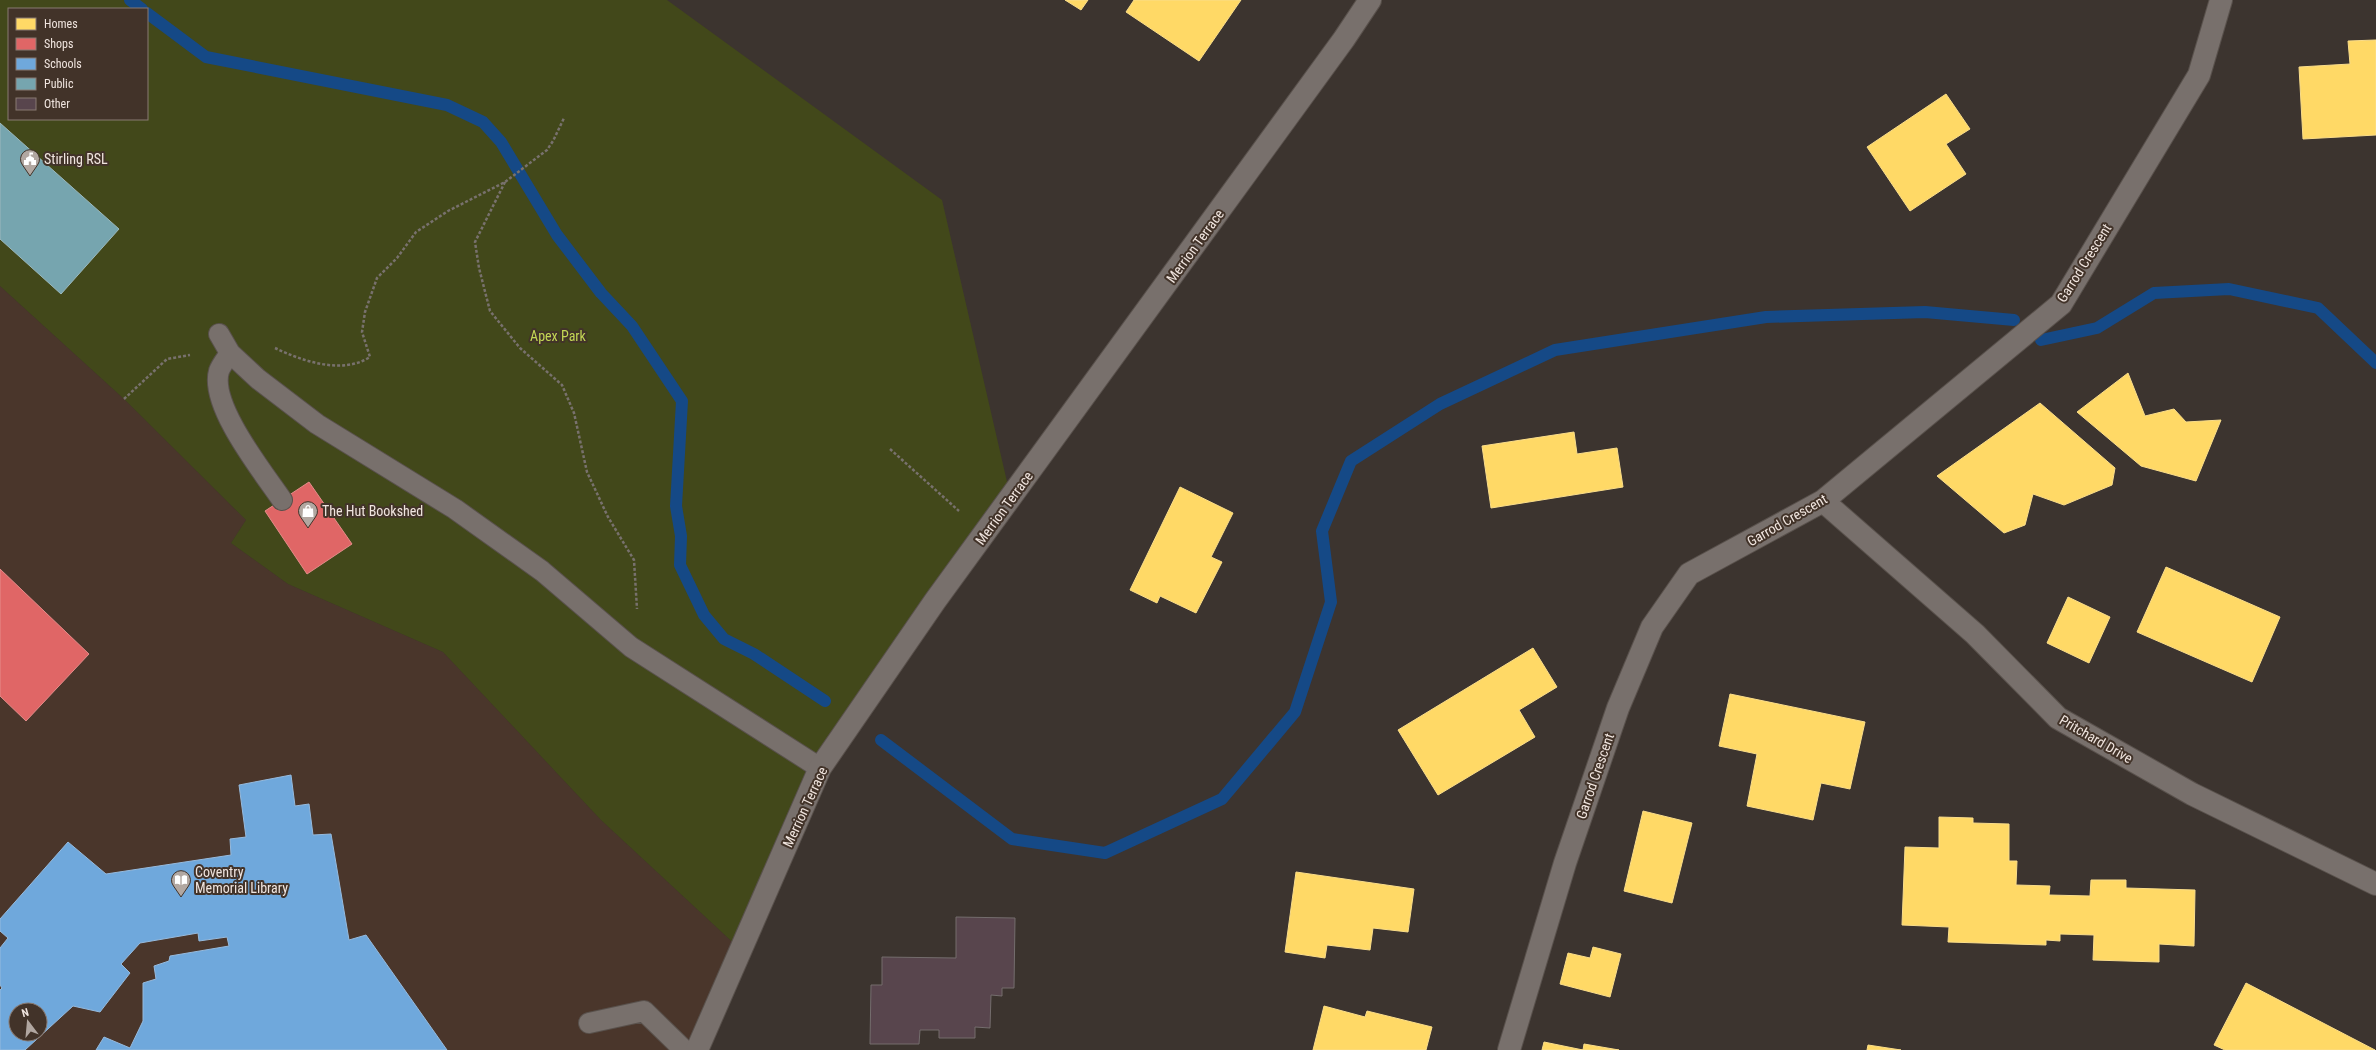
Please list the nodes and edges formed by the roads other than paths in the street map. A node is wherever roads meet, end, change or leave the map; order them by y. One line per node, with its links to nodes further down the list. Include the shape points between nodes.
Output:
1 (1370, 0): 7 (street, Merrion Terrace, via 935,601)
2 (2221, 0): 6 (street, Garrod Crescent, via 2199,75 2061,304)
3 (219, 334): 4 (lane)
4 (230, 353): 5 (lane, via 219,371 220,399 242,441); 7 (lane, via 258,379 316,424 455,509 542,570 630,647)
5 (282, 500)
6 (1823, 500): 8 (street, Pritchard Drive, via 1975,634 2058,718 2192,794); 12 (street, Garrod Crescent, via 1689,574 1652,627 1618,708 1570,849)
7 (820, 768): 11 (street, Merrion Terrace)
8 (2376, 884)
9 (588, 1023): 10 (lane, via 644,1011)
10 (684, 1050)
11 (697, 1050)
12 (1509, 1050)

